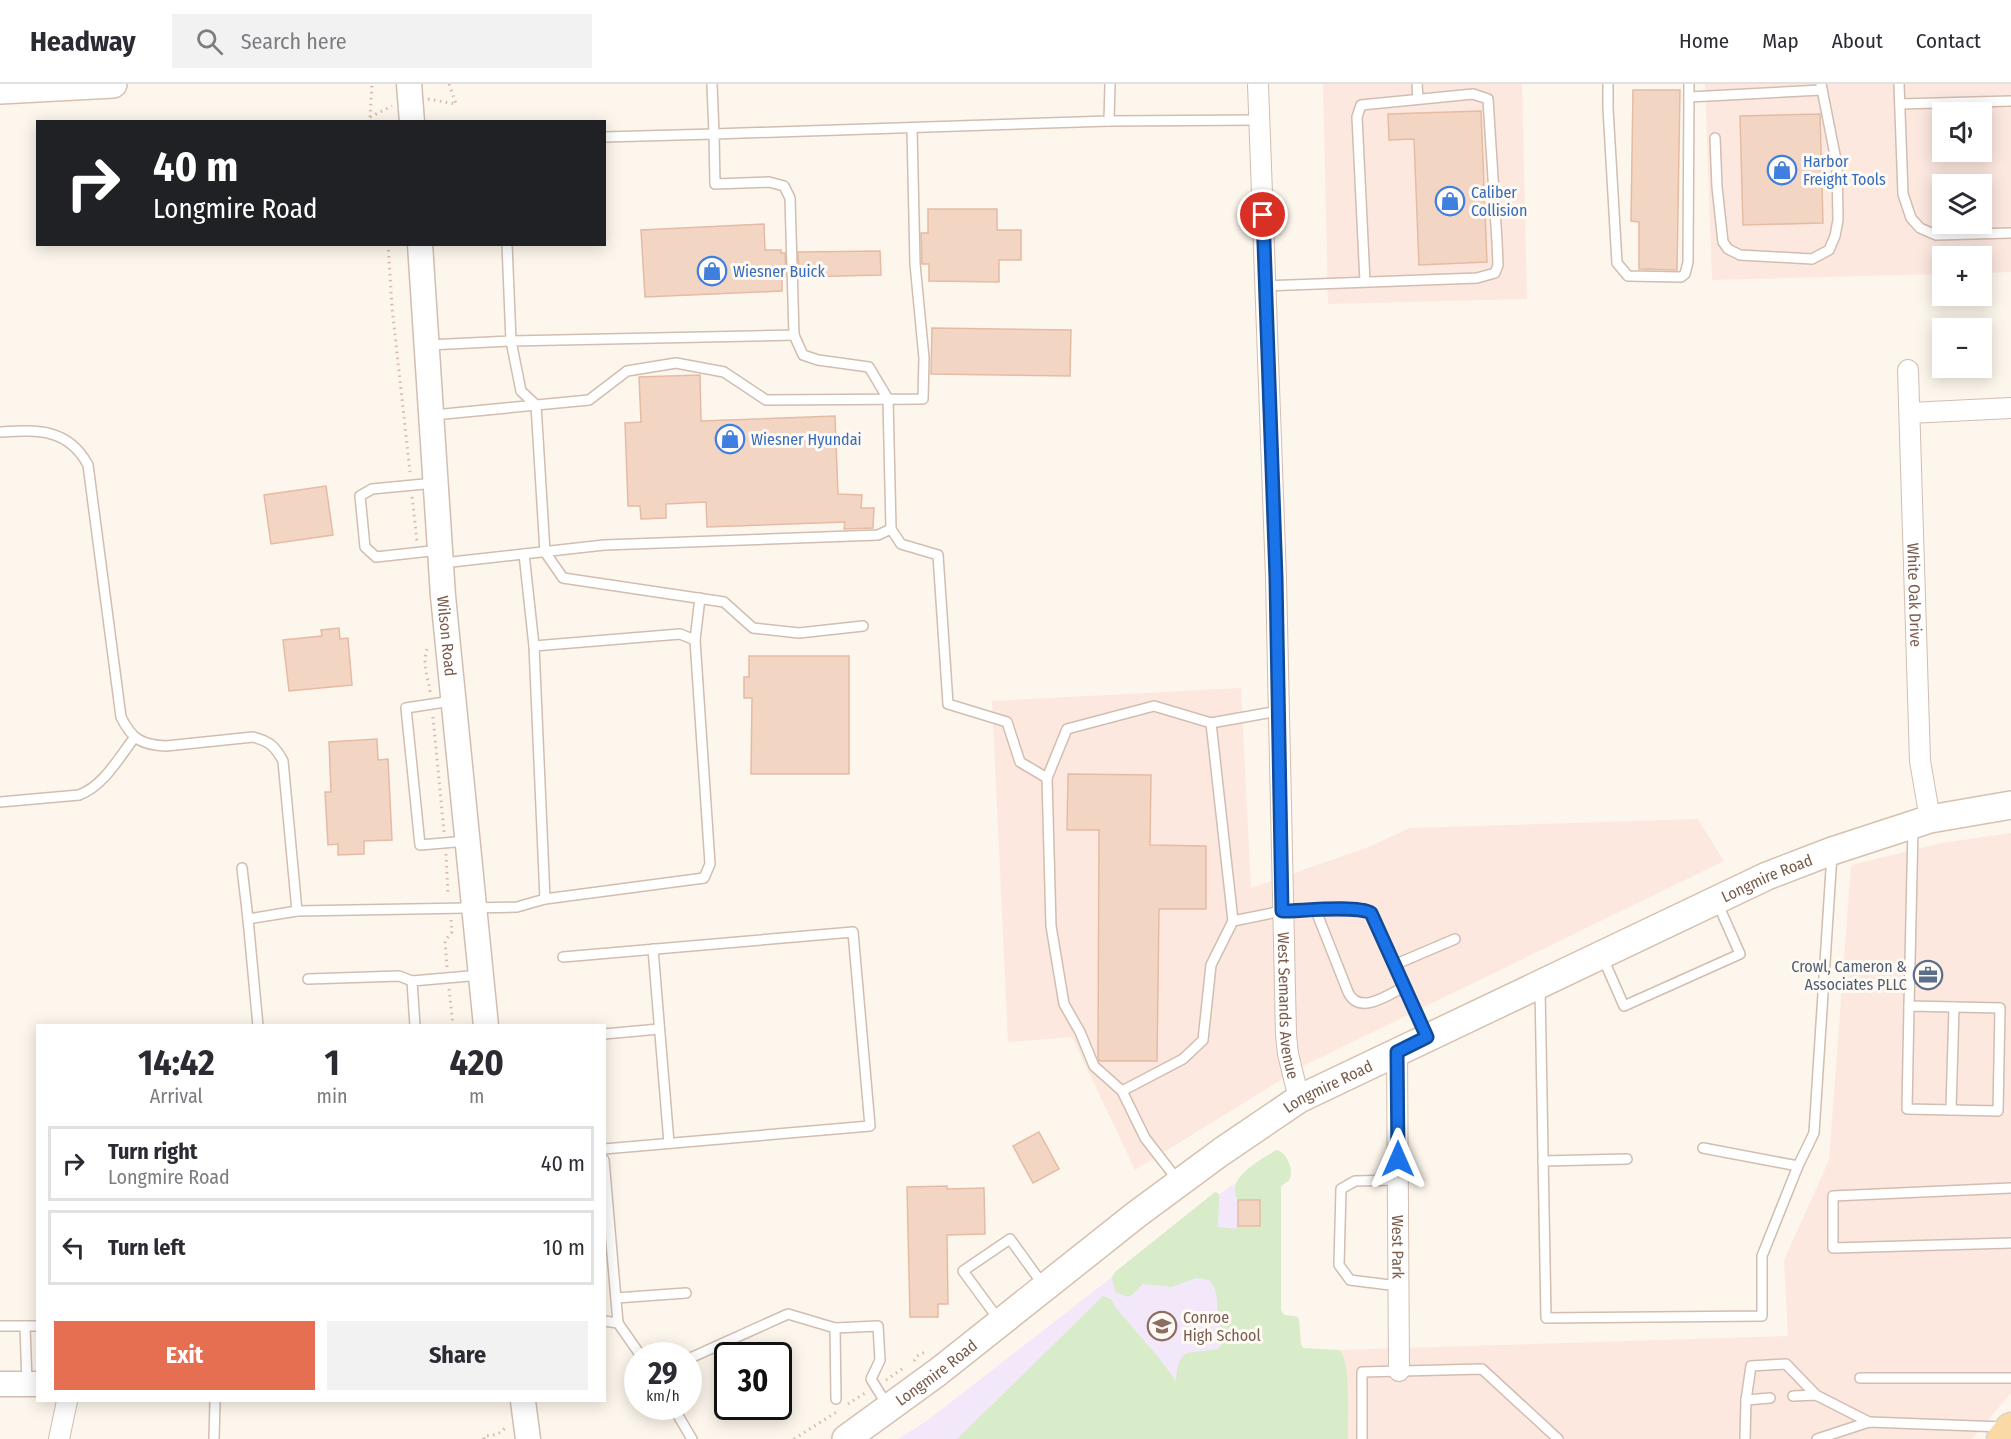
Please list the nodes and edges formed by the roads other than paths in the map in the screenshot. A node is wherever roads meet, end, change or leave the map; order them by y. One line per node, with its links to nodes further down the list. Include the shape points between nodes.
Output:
1 (113, 84): 11 (main road)
2 (409, 84): 16 (street)
3 (712, 84): 20 (lane)
4 (1110, 84): 18 (lane)
5 (1258, 84): 17 (street, West Semands Avenue)
6 (1417, 84): 13 (lane)
7 (1608, 84): 12 (lane, via 1617,263 1628,276 1685,274)
8 (1689, 84): 12 (lane)
9 (1899, 84): 15 (lane)
10 (1821, 87): 12 (lane); 22 (lane, via 1837,165 1838,220 1829,250 1812,259 1740,255 1728,249 1720,220)
11 (0, 90)
12 (1689, 98)
13 (1418, 99): 26 (lane, via 1361,105 1356,117); 26 (lane, via 1473,94 1488,99 1498,265 1495,273 1477,278)
14 (2011, 101): 15 (lane)
15 (1900, 104): 23 (lane, via 1903,194 1911,218 1920,228 1936,235)
16 (412, 120)
17 (1259, 120): 18 (lane); 27 (street, West Semands Avenue)
18 (1109, 121): 19 (lane)
19 (912, 128): 20 (lane); 32 (lane, via 923,399)
20 (714, 134): 21 (lane); 28 (lane, via 715,184 770,182 784,186 790,198)
21 (606, 136)
22 (1715, 138)
23 (2011, 233)
24 (420, 246): 30 (street, Wilson Road)
25 (507, 246): 29 (lane)
26 (1365, 282): 27 (lane)
27 (1265, 286): 48 (street, West Semands Avenue)
28 (794, 335): 29 (lane); 32 (lane, via 803,355 869,367)
29 (511, 341): 30 (lane); 33 (lane, via 521,391)
30 (426, 345): 36 (street, Wilson Road)
31 (1908, 370): 35 (street, White Oak Drive)
32 (888, 399): 33 (lane, via 766,400 724,372 676,363 627,371 589,400); 39 (lane)
33 (536, 405): 36 (lane); 40 (lane)
34 (2011, 408): 35 (street)
35 (1910, 413): 54 (street, White Oak Drive)
36 (431, 415): 38 (street, Wilson Road)
37 (0, 432): 50 (lane, via 52,433 70,442 88,465 122,717)
38 (436, 483): 42 (street, Wilson Road); 42 (lane, via 372,489 360,496 364,547 376,557)
39 (891, 529): 40 (lane, via 878,535 615,545); 51 (lane, via 901,544 938,555 948,704 1007,722 1020,762)
40 (545, 552): 41 (lane); 43 (lane, via 563,578)
41 (524, 554): 42 (lane); 46 (lane)
42 (433, 555): 47 (street, Wilson Road)
43 (700, 598): 44 (lane, via 724,602 753,628 799,633); 45 (lane)
44 (863, 626)
45 (695, 640): 46 (lane, via 680,634); 58 (lane, via 710,864 704,878)
46 (534, 646): 58 (lane)
47 (442, 702): 55 (street, Wilson Road); 55 (lane, via 406,708 420,845)
48 (1278, 711): 49 (lane); 62 (street, West Semands Avenue)
49 (1211, 723): 51 (lane, via 1154,706 1067,729); 65 (lane)
50 (135, 737): 52 (lane, via 89,791); 61 (lane, via 166,746 253,737 276,747 283,761)
51 (1047, 778): 85 (lane, via 1051,926 1064,1004 1094,1066)
52 (0, 802)
53 (2011, 805): 54 (main road, Longmire Road)
54 (1922, 822): 56 (main road, Longmire Road); 76 (lane)
55 (456, 842): 60 (street, Wilson Road)
56 (1832, 851): 59 (main road, Longmire Road); 93 (lane, via 1814,1133)
57 (242, 868): 64 (lane)
58 (545, 899): 60 (lane, via 517,907)
59 (1716, 899): 68 (main road, Longmire Road); 68 (lane, via 1740,954 1624,1006)
60 (462, 909): 61 (lane); 71 (street, Wilson Road)
61 (297, 911): 64 (lane)
62 (1282, 911): 63 (lane); 65 (lane); 86 (street, West Semands Avenue, via 1288,1054)
63 (1316, 911): 70 (lane, via 1364,909 1371,913); 75 (lane, via 1355,1002 1370,1003)
64 (248, 919): 78 (lane)
65 (1233, 921): 85 (lane, via 1211,965 1203,1040 1183,1059)
66 (1455, 939): 70 (lane)
67 (653, 949): 69 (lane); 81 (lane); 88 (lane, via 853,932 870,1126)
68 (1601, 954): 74 (main road, Longmire Road)
69 (563, 957)
70 (1394, 965): 75 (lane)
71 (481, 975): 73 (lane); 80 (street, Wilson Road)
72 (308, 979): 73 (lane, via 399,976)
73 (412, 981): 79 (lane)
74 (1540, 983): 83 (main road, Longmire Road); 92 (lane)
75 (1404, 987): 83 (lane)
76 (1909, 1006): 77 (lane); 87 (lane, via 1907,1109)
77 (1954, 1007): 87 (lane); 87 (lane, via 2000,1008 1998,1111)
78 (258, 1024)
79 (415, 1024)
80 (486, 1024)
81 (659, 1029): 82 (lane); 88 (lane)
82 (606, 1034)
83 (1427, 1037): 84 (main road, Longmire Road)
84 (1397, 1052): 86 (main road, Longmire Road); 94 (street, West Park)
85 (1122, 1091): 96 (lane, via 1145,1138)
86 (1299, 1099): 96 (main road, Longmire Road)
87 (1951, 1110)
88 (669, 1143): 90 (lane)
89 (1703, 1148): 93 (lane)
90 (606, 1149)
91 (1627, 1159): 92 (lane)
92 (1543, 1161): 93 (lane, via 1546,1318 1762,1316 1761,1256)
93 (1798, 1166)
94 (1398, 1180): 99 (street, West Park); 99 (lane, via 1355,1181 1341,1189 1339,1265 1350,1280)
95 (606, 1183): 102 (lane)
96 (1180, 1183): 100 (main road, Longmire Road)
97 (2011, 1188): 98 (lane, via 1833,1196 1833,1248)
98 (2011, 1243)
99 (1398, 1286): 112 (street, West Park)
100 (1044, 1287): 104 (main road, Longmire Road); 104 (lane, via 1010,1239 963,1271)
101 (686, 1293): 102 (lane)
102 (616, 1298): 105 (lane)
103 (606, 1321): 105 (lane)
104 (1000, 1322): 125 (main road, Longmire Road)
105 (618, 1323): 110 (lane)
106 (0, 1326): 107 (lane)
107 (26, 1326): 108 (lane); 116 (lane)
108 (36, 1326)
109 (835, 1328): 111 (lane, via 788,1314); 120 (lane); 125 (lane, via 878,1326 880,1360 871,1380)
110 (631, 1342)
111 (702, 1353)
112 (1399, 1371): 134 (lane, via 1362,1372); 135 (lane, via 1482,1369)
113 (1860, 1378): 114 (lane)
114 (2011, 1378)
115 (0, 1384): 116 (street)
116 (32, 1384)
117 (1816, 1395): 118 (lane); 121 (lane, via 1786,1364 1751,1366); 127 (lane)
118 (1793, 1396)
119 (1770, 1398): 121 (lane)
120 (836, 1399)
121 (1746, 1400): 136 (lane)
122 (67, 1402): 129 (street)
123 (215, 1402): 130 (lane)
124 (523, 1402): 131 (street)
125 (889, 1409): 133 (main road, Longmire Road)
126 (681, 1420): 132 (lane)
127 (1869, 1422): 128 (lane); 137 (lane)
128 (2011, 1428): 138 (main road)
129 (59, 1439)
130 (214, 1439)
131 (528, 1439)
132 (692, 1439)
133 (846, 1439)
134 (1362, 1439)
135 (1558, 1439)
136 (1745, 1439)
137 (1817, 1439)
138 (2002, 1439)

